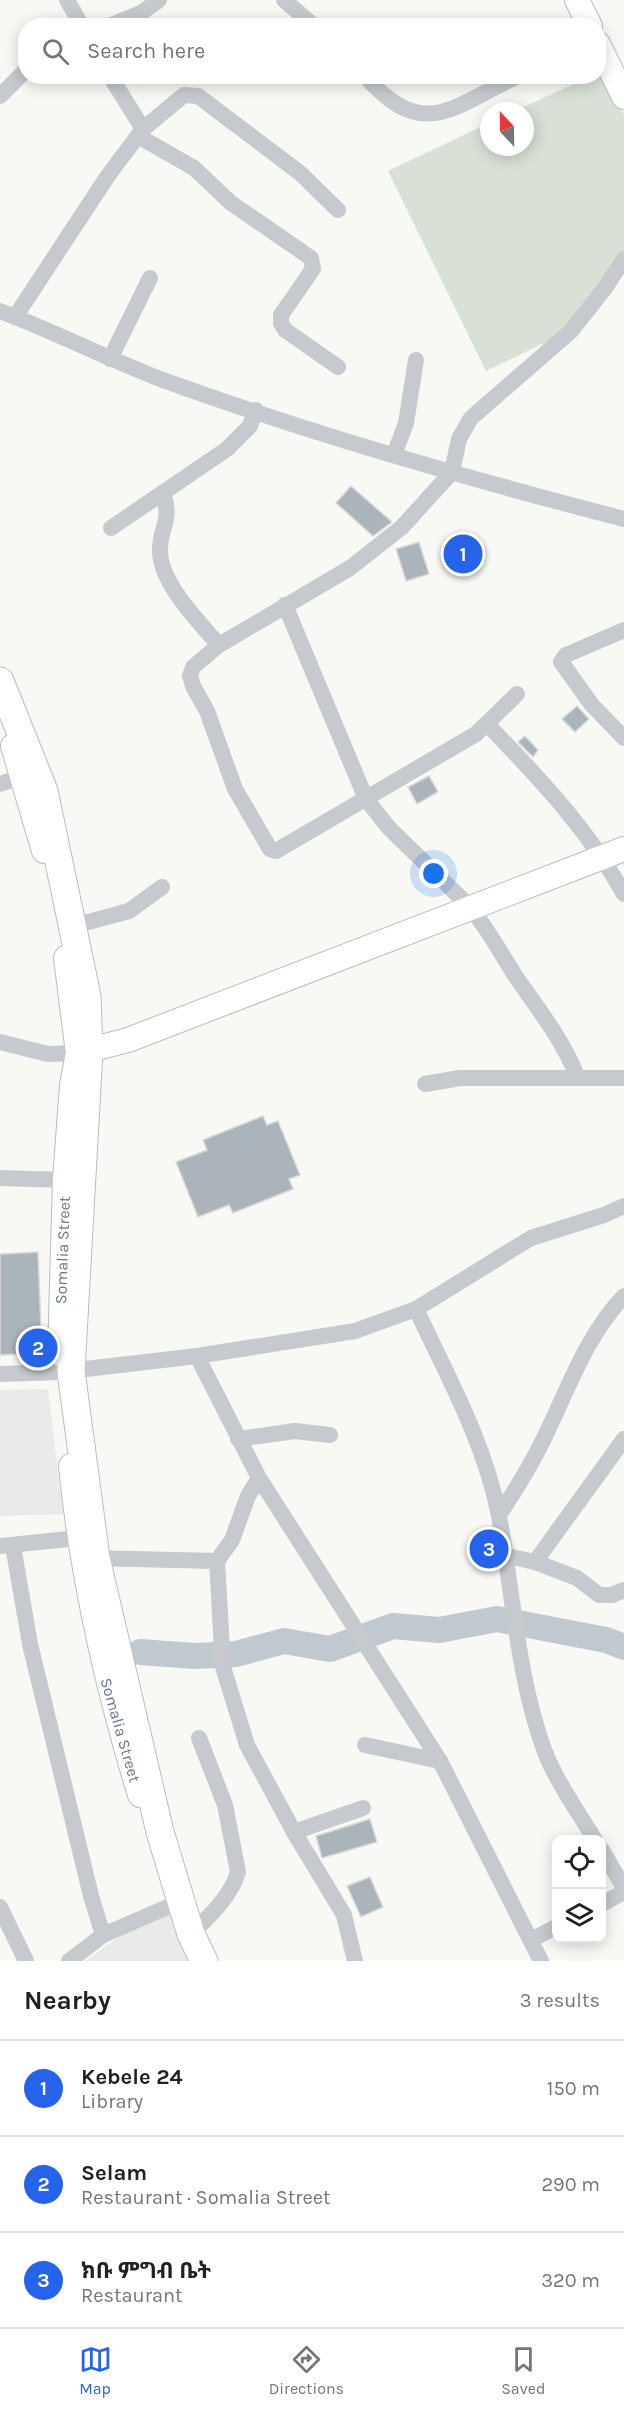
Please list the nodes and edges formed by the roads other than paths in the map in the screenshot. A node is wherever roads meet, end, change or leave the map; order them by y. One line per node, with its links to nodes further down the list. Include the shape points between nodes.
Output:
1 (67, 0): 5 (street)
2 (159, 0): 6 (street)
3 (284, 0): 7 (street)
4 (577, 0): 8 (main road)
5 (77, 18)
6 (129, 18)
7 (305, 18)
8 (586, 18)
9 (606, 60): 15 (main road)
10 (18, 78): 14 (street)
11 (114, 84): 16 (street)
12 (375, 84): 13 (street, via 409,112 422,115 447,112)
13 (502, 84)
14 (0, 96)
15 (624, 97)
16 (140, 132): 17 (street, via 180,97 194,93 282,158); 20 (street); 23 (street, via 194,168 231,203 311,258 313,269 281,315 281,323 285,330)
17 (338, 210)
18 (624, 259): 26 (street, via 571,331 471,418 459,439)
19 (150, 278): 21 (street)
20 (8, 314): 21 (street)
21 (110, 359): 24 (street)
22 (416, 360): 25 (street, via 406,423)
23 (338, 367)
24 (256, 410): 25 (street); 27 (street, via 238,441)
25 (394, 455): 26 (street)
26 (452, 472): 28 (street); 30 (street, via 387,541 350,568)
27 (163, 493): 29 (street); 32 (street, via 168,509 161,560 185,607)
28 (624, 519)
29 (111, 528)
30 (285, 605): 32 (street); 40 (street)
31 (624, 630): 37 (street, via 566,655 561,662 592,705)
32 (219, 645): 40 (street, via 193,668 191,681 207,711 235,789 272,850)
33 (0, 681): 45 (main road, via 44,791)
34 (517, 694): 36 (street)
35 (0, 715): 38 (main road)
36 (488, 725): 40 (street); 41 (street)
37 (624, 738)
38 (24, 776): 39 (street); 45 (main road)
39 (0, 784)
40 (366, 799): 44 (street, via 389,828)
41 (614, 853): 43 (street); 44 (main road)
42 (162, 886): 45 (street, via 137,907)
43 (624, 894)
44 (470, 907): 47 (main road, via 128,1040); 48 (street, via 557,1034)
45 (67, 927): 47 (main road, via 87,996)
46 (0, 1042): 47 (street, via 48,1054)
47 (83, 1052): 52 (main road, Somalia Street, via 72,1085); 57 (main road)
48 (577, 1076): 49 (street); 50 (street, via 460,1078)
49 (624, 1077)
50 (425, 1084)
51 (0, 1178): 52 (street)
52 (65, 1180): 57 (main road, Somalia Street)
53 (624, 1206): 55 (street, via 525,1241)
54 (624, 1296): 63 (street, via 598,1328 522,1483)
55 (416, 1309): 56 (street, via 335,1336); 63 (street, via 467,1419)
56 (197, 1356): 57 (street); 60 (street)
57 (65, 1371): 58 (street); 65 (main road)
58 (0, 1374)
59 (330, 1435): 60 (street, via 295,1431)
60 (238, 1439): 62 (street)
61 (624, 1439): 68 (street)
62 (259, 1478): 67 (street, via 232,1540); 72 (street)
63 (499, 1515): 66 (street)
64 (6, 1546): 65 (street); 82 (street)
65 (85, 1552): 67 (street); 79 (main road, Somalia Street, via 107,1682); 84 (main road)
66 (503, 1555): 68 (street); 75 (street, via 546,1755)
67 (217, 1561): 74 (street, via 222,1660 247,1745)
68 (535, 1562): 69 (street, via 577,1578 599,1594 612,1595)
69 (624, 1590)
70 (200, 1738): 84 (street, via 225,1805 238,1872)
71 (365, 1745): 72 (street)
72 (440, 1761): 83 (street)
73 (363, 1808): 74 (street)
74 (294, 1832): 88 (street, via 344,1915)
75 (593, 1835)
76 (606, 1857): 77 (street)
77 (624, 1890): 78 (street)
78 (606, 1901)
79 (170, 1906): 82 (street); 84 (main road, Somalia Street)
80 (0, 1907): 85 (street)
81 (552, 1929): 83 (street)
82 (103, 1935): 86 (street)
83 (531, 1940): 89 (street)
84 (188, 1946): 87 (main road)
85 (26, 1961)
86 (69, 1961)
87 (204, 1961)
88 (355, 1961)
89 (541, 1961)

